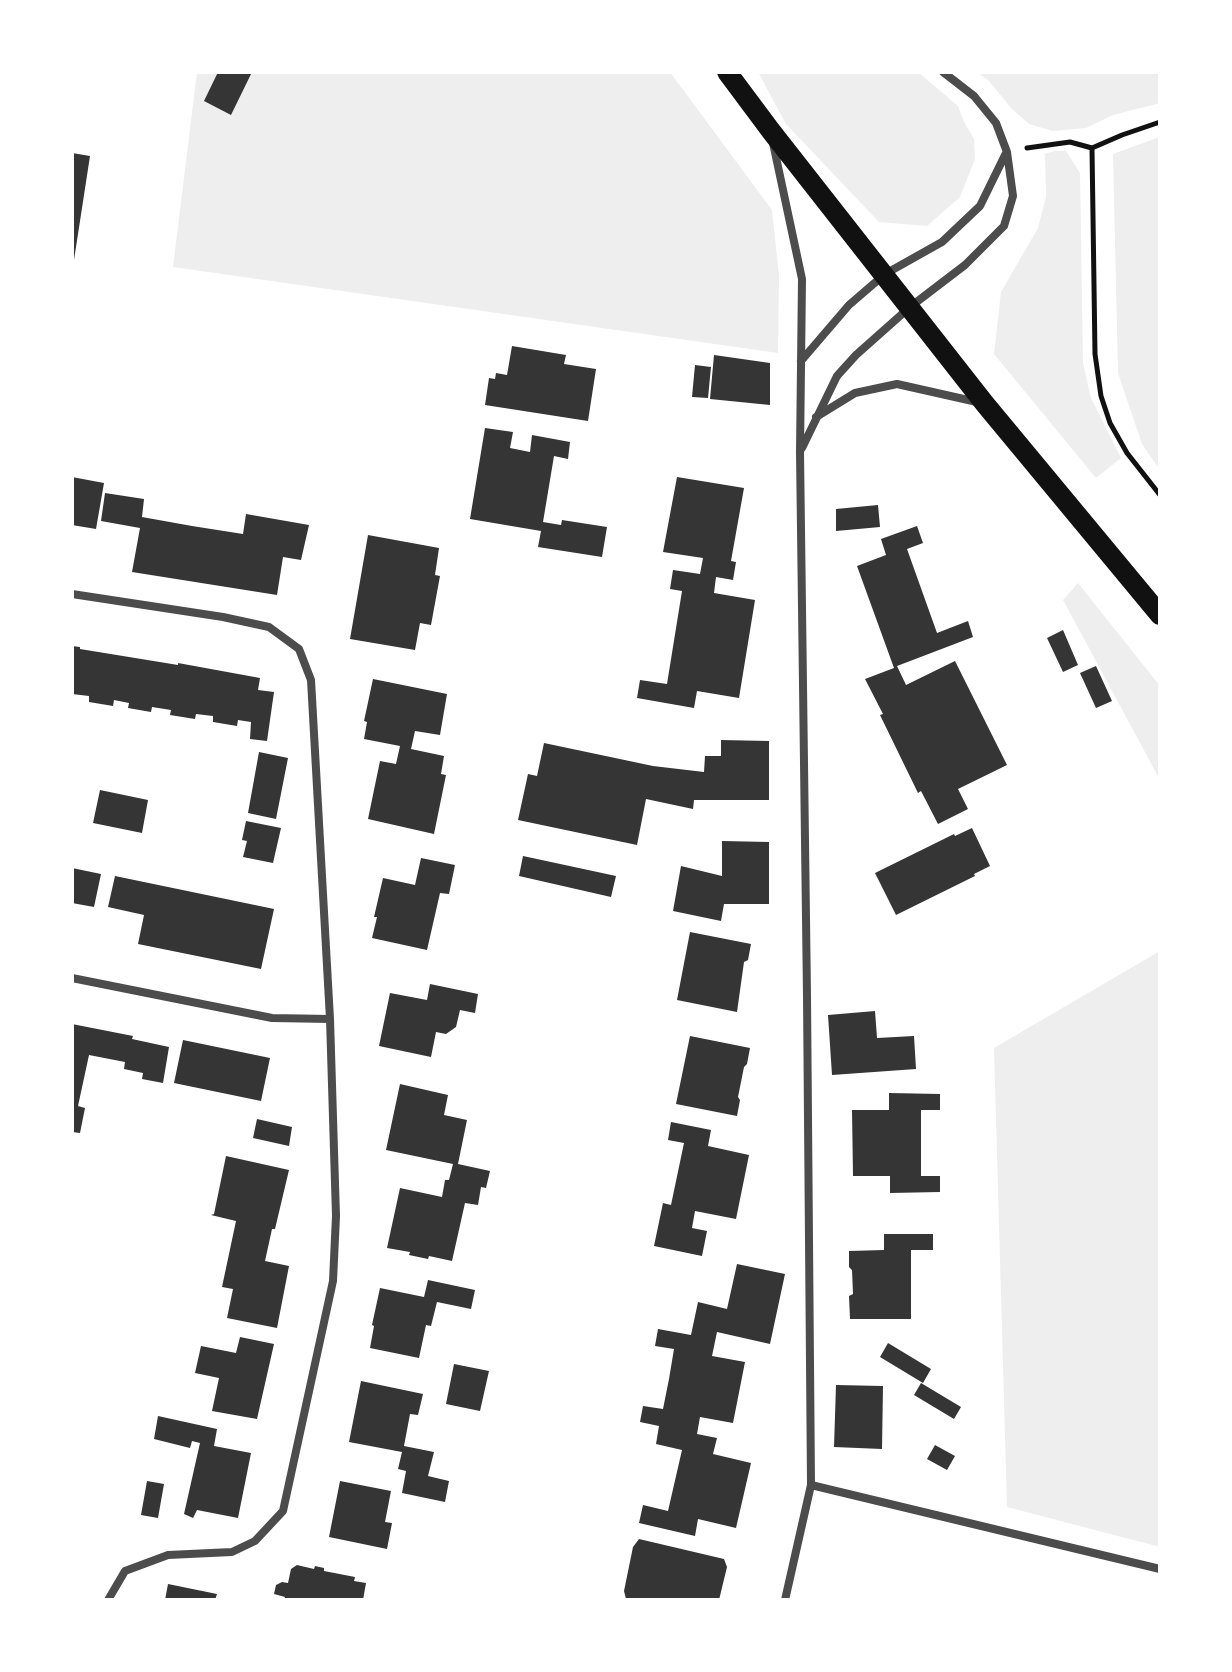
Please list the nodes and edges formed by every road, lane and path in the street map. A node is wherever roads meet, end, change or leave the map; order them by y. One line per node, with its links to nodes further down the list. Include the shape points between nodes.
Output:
1 (727, 72): 4 (main road)
2 (943, 72): 6 (street, via 974,96 996,123)
3 (1160, 122): 5 (path)
4 (771, 131): 7 (main road); 9 (street, via 802,279)
5 (1092, 148): 6 (path, via 1070,142); 13 (path, via 1095,354 1101,396 1127,453)
6 (1007, 152): 7 (street, via 980,206 942,242); 8 (street, via 1013,196 1004,226 965,265)
7 (885, 274): 8 (main road); 9 (street, via 849,305)
8 (910, 307): 10 (main road); 11 (street, via 837,376)
9 (801, 361): 12 (street)
10 (985, 404): 11 (street, via 897,384 855,393); 15 (main road)
11 (816, 418): 12 (street)
12 (800, 452): 18 (street)
13 (1160, 495)
14 (72, 594): 17 (street, via 269,627 299,649 311,680)
15 (1160, 615)
16 (72, 978): 17 (street, via 272,1018)
17 (330, 1019): 20 (street, via 333,1281 283,1511 255,1541 232,1552 168,1555 125,1571)
18 (811, 1485): 19 (street); 21 (street)
19 (1160, 1569)
20 (108, 1600)
21 (785, 1600)

